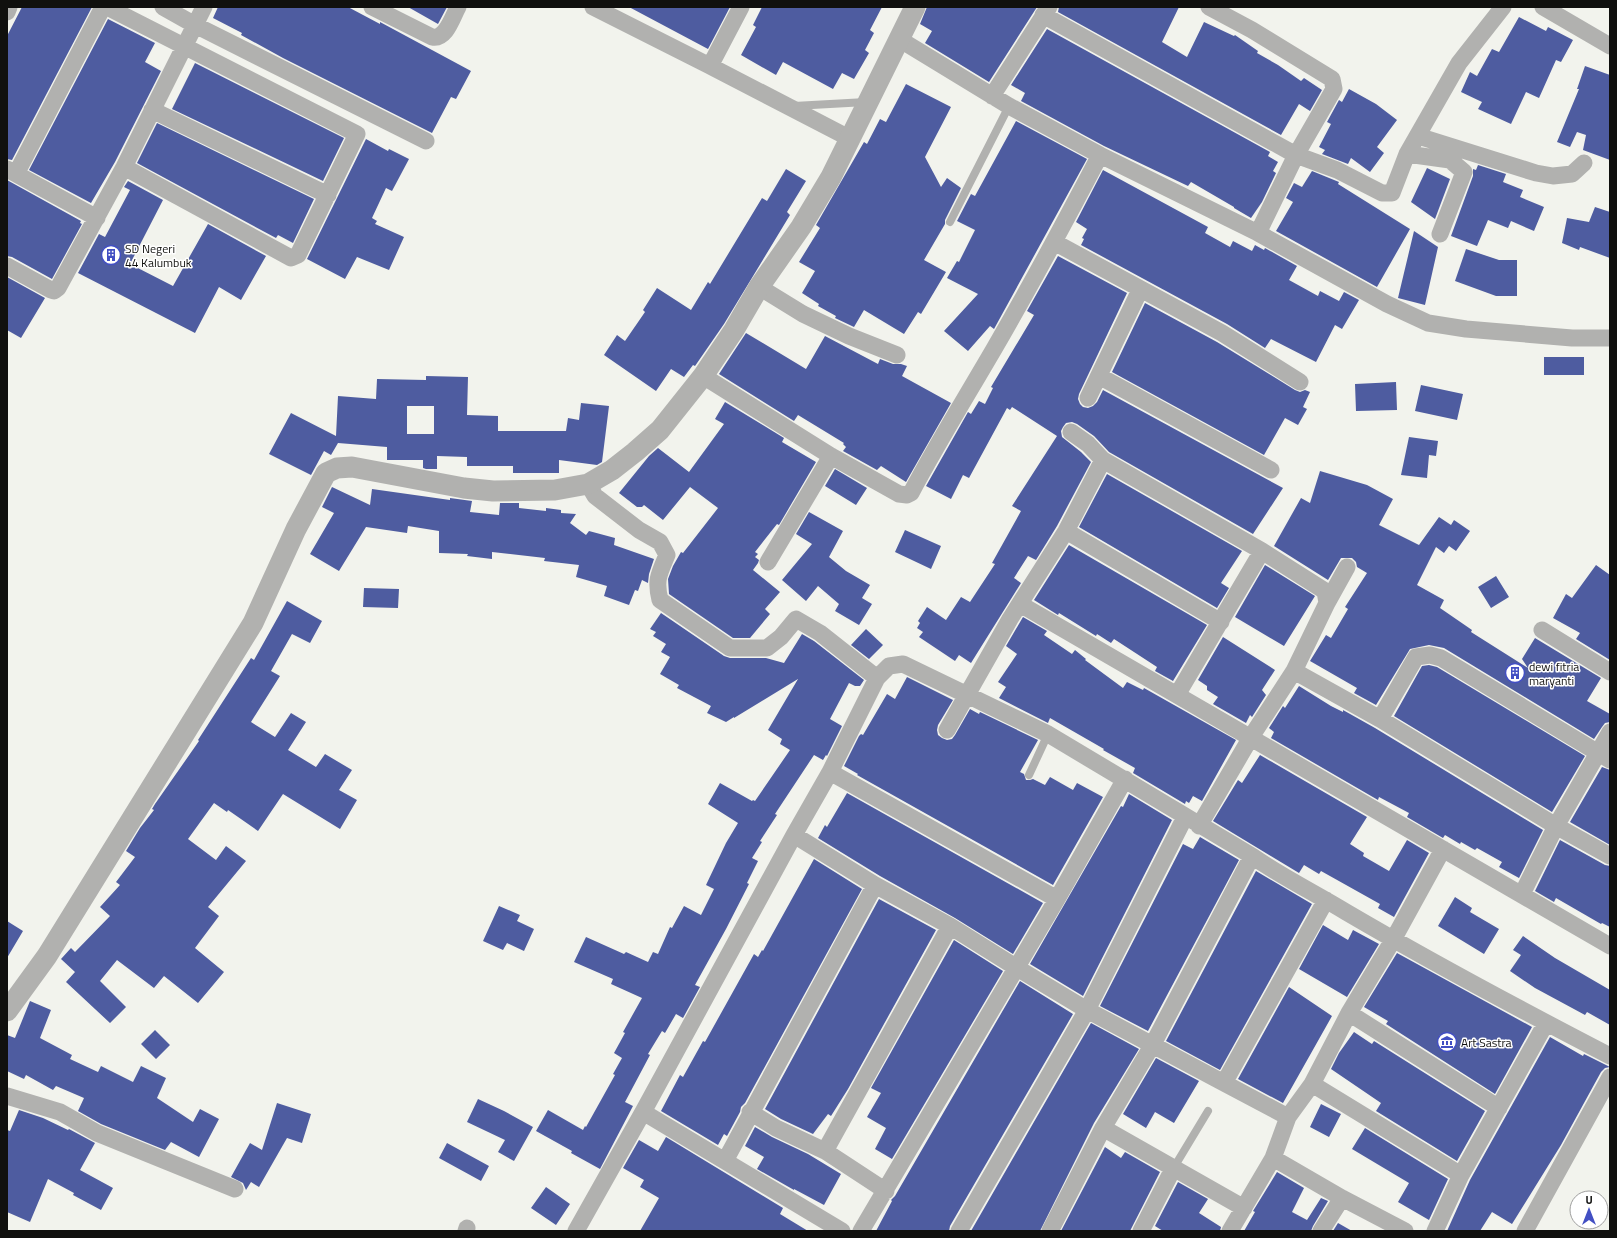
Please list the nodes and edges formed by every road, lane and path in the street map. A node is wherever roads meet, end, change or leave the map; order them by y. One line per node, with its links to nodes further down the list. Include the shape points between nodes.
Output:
1 (9, 7): 15 (street)
2 (102, 7): 34 (street)
3 (107, 7): 19 (street)
4 (163, 7): 16 (street)
5 (204, 7): 16 (street)
6 (372, 7): 7 (street, via 436,38 443,35)
7 (458, 7)
8 (593, 7): 20 (street)
9 (741, 7): 20 (street)
10 (915, 7): 17 (street)
11 (1209, 7): 31 (street, via 1332,79 1334,89)
12 (1503, 7): 26 (street, via 1458,63)
13 (1543, 7): 18 (street)
14 (1046, 11): 21 (street); 31 (street)
15 (7, 12)
16 (195, 25): 19 (street); 28 (street)
17 (899, 39): 21 (street); 22 (street)
18 (1610, 46)
19 (185, 48): 25 (street); 35 (street, via 357,134)
20 (710, 66): 23 (street)
21 (992, 96): 24 (street)
22 (867, 102): 23 (lane); 27 (street)
23 (787, 106): 27 (street)
24 (1009, 106): 30 (street); 37 (lane)
25 (152, 110): 33 (street); 35 (street)
26 (1418, 136): 29 (street); 32 (street, via 1553,176 1572,174)
27 (849, 138): 42 (street, via 831,177 801,227)
28 (426, 141)
29 (1407, 154): 31 (street, via 1392,193 1387,194 1337,170); 39 (street, via 1450,160 1464,172)
30 (1100, 155): 38 (street); 40 (street)
31 (1296, 155): 38 (street)
32 (1584, 163)
33 (124, 167): 35 (street, via 291,258 298,255); 36 (street)
34 (12, 171): 36 (street)
35 (328, 195)
36 (97, 218): 41 (street, via 56,290 51,290)
37 (950, 222)
38 (1258, 233): 44 (street, via 1386,304 1428,323 1466,329 1572,338)
39 (1440, 234)
40 (1054, 242): 43 (street); 51 (street, via 911,493 899,494)
41 (7, 266)
42 (759, 287): 45 (street, via 810,317); 46 (street)
43 (1140, 290): 47 (street); 48 (street, via 1222,333)
44 (1610, 338)
45 (897, 355)
46 (703, 376): 51 (street); 54 (street, via 660,430 612,470)
47 (1099, 376): 49 (street); 53 (street)
48 (1300, 382)
49 (1088, 398)
50 (1071, 432): 52 (street, via 1088,444)
51 (831, 456): 57 (street)
52 (1103, 460): 55 (street); 56 (street)
53 (1271, 470)
54 (588, 484): 65 (street, via 595,496 639,530 660,542 667,555 658,576 660,600 730,648 767,648 781,637 796,619 820,633); 93 (street, via 555,490 493,491 352,467 337,468 326,473 296,529 253,623 48,956)
55 (1066, 531): 60 (street); 61 (street)
56 (1262, 551): 59 (street, via 1325,591); 61 (street)
57 (768, 562)
58 (1347, 567): 59 (street)
59 (1327, 603): 63 (street)
60 (1020, 604): 66 (street); 67 (street)
61 (1221, 622): 67 (street)
62 (1542, 630): 64 (street)
63 (1294, 671): 68 (street); 72 (street)
64 (1610, 672)
65 (877, 678): 66 (street, via 889,666 903,664); 74 (street)
66 (967, 694): 69 (street); 71 (street)
67 (1177, 695): 72 (street)
68 (1380, 719): 73 (street, via 1416,657 1430,655 1441,658); 79 (street)
69 (947, 730)
70 (1610, 732): 73 (street)
71 (1048, 734): 75 (lane); 76 (street)
72 (1251, 737): 78 (street); 81 (street)
73 (1604, 756): 79 (street)
74 (830, 772): 80 (street); 86 (street)
75 (1029, 775)
76 (1125, 779): 77 (street); 86 (street)
77 (1185, 817): 78 (street); 92 (street)
78 (1199, 826): 82 (street)
79 (1556, 826): 83 (street); 85 (street)
80 (794, 835): 84 (street); 104 (street)
81 (1443, 849): 85 (street); 89 (street)
82 (1252, 856): 87 (street); 96 (street)
83 (1610, 856)
84 (875, 885): 88 (street); 105 (street)
85 (1522, 894): 90 (street)
86 (1058, 899): 91 (street)
87 (1326, 900): 89 (street); 99 (street)
88 (950, 926): 91 (street); 108 (street)
89 (1393, 940): 94 (street); 95 (street)
90 (1610, 946)
91 (1017, 968): 92 (street); 114 (street)
92 (1087, 1010): 96 (street); 120 (street)
93 (7, 1011)
94 (1349, 1013): 100 (street); 102 (street)
95 (1546, 1023): 97 (street); 102 (street)
96 (1153, 1044): 99 (street); 107 (street)
97 (1610, 1056)
98 (1610, 1077): 127 (street)
99 (1224, 1083): 106 (street)
100 (1312, 1084): 106 (street); 112 (street)
101 (7, 1096): 113 (street, via 60,1112 97,1133)
102 (1499, 1108): 112 (street)
103 (1208, 1111): 111 (lane)
104 (643, 1112): 110 (street); 117 (street)
105 (750, 1112): 108 (street, via 776,1128); 110 (street)
106 (1288, 1117): 109 (street)
107 (1103, 1128): 111 (street); 121 (street)
108 (825, 1151): 114 (street)
109 (1273, 1158): 115 (street); 116 (street)
110 (725, 1161): 118 (street)
111 (1173, 1169): 116 (street); 122 (street)
112 (1461, 1175): 126 (street)
113 (235, 1189)
114 (886, 1191): 119 (street)
115 (1342, 1198): 124 (street); 125 (street)
116 (1244, 1208): 123 (street)
117 (576, 1231)
118 (842, 1231)
119 (861, 1231)
120 (959, 1231)
121 (1050, 1231)
122 (1141, 1231)
123 (1230, 1231)
124 (1320, 1231)
125 (1405, 1231)
126 (1435, 1231)
127 (1525, 1231)

